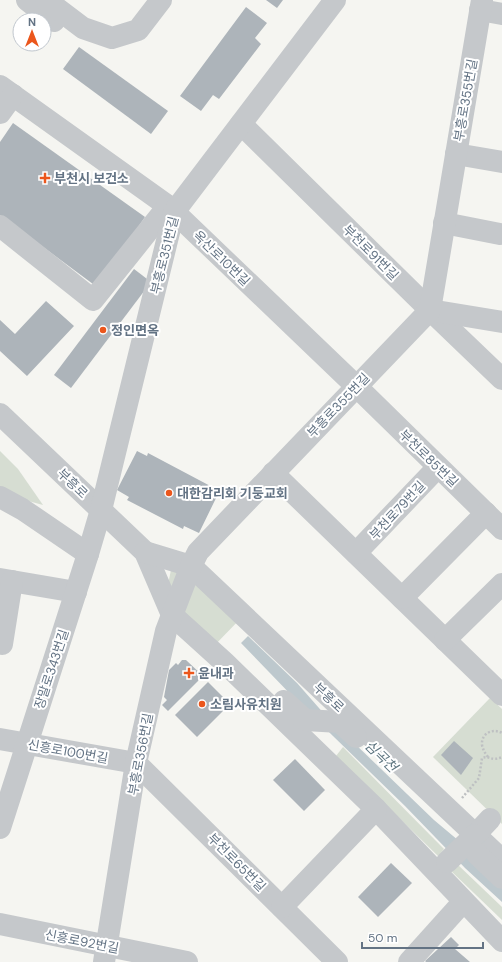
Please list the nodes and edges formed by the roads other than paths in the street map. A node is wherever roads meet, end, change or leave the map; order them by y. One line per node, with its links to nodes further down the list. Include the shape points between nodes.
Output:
1 (27, 0): 7 (street)
2 (46, 0): 3 (street, via 82,28 112,38 138,30)
3 (161, 0)
4 (335, 0): 10 (street, 부흥로351번길)
5 (481, 5): 6 (street); 11 (street, 부흥로355번길)
6 (502, 14)
7 (60, 26)
8 (6, 91): 9 (street); 13 (street, 옥산로10번길)
9 (0, 113)
10 (241, 124): 13 (street, 부흥로351번길); 17 (street, 부천로91번길)
11 (456, 154): 12 (street); 14 (street, 부흥로355번길)
12 (502, 162)
13 (171, 209): 15 (street, via 93,300); 20 (street, 옥산로10번길); 25 (street, 부흥로351번길)
14 (444, 223): 16 (street); 17 (street, 부흥로355번길)
15 (0, 226)
16 (500, 234)
17 (430, 310): 18 (street); 19 (street, 부천로91번길); 20 (street, 부흥로355번길)
18 (502, 322)
19 (502, 379)
20 (356, 386): 22 (street, 부천로85번길); 23 (street, 부흥로355번길)
21 (0, 414): 25 (street, 부흥로)
22 (438, 467): 26 (street, 부천로85번길); 29 (street, 부천로79번길)
23 (273, 473): 29 (street); 31 (street, 부흥로355번길, via 198,552)
24 (0, 497): 30 (street)
25 (101, 510): 28 (street, 부흥로); 30 (street, 장말로343번길)
26 (486, 513): 27 (street, 부천로85번길); 35 (street)
27 (502, 529)
28 (145, 552): 31 (street, 부흥로); 36 (street, 부흥로)
29 (356, 553): 35 (street)
30 (88, 554): 34 (street, 장말로343번길)
31 (190, 566): 36 (street, 부흥로356번길); 48 (street, 부흥로, via 450,811)
32 (6, 580): 34 (street); 38 (street)
33 (502, 584): 37 (street)
34 (76, 592): 43 (street, 장말로343번길)
35 (402, 598): 37 (street)
36 (172, 615): 44 (street, 부흥로356번길, via 166,631); 45 (street, 부흥로)
37 (445, 640): 40 (street)
38 (2, 644)
39 (251, 669): 41 (street, via 305,720 340,722)
40 (502, 695)
41 (355, 737): 48 (street, via 383,756); 49 (street)
42 (0, 739): 43 (street, 신흥로100번길)
43 (27, 744): 44 (street, 신흥로100번길); 47 (street, 장말로343번길)
44 (136, 763): 52 (street, 부천로65번길); 55 (street, 부흥로356번길)
45 (376, 809): 50 (street, 부흥로); 52 (street)
46 (490, 819): 48 (street)
47 (0, 828)
48 (473, 837): 49 (street, 부흥로); 50 (street, bridge)
49 (502, 864)
50 (442, 868): 51 (street, 부흥로)
51 (463, 902): 54 (street, 부흥로); 58 (street)
52 (282, 907): 57 (street, 부천로65번길)
53 (0, 924): 55 (street, 신흥로92번길)
54 (502, 942)
55 (105, 954): 56 (street, 신흥로92번길)
56 (187, 962)
57 (338, 962)
58 (409, 962)

